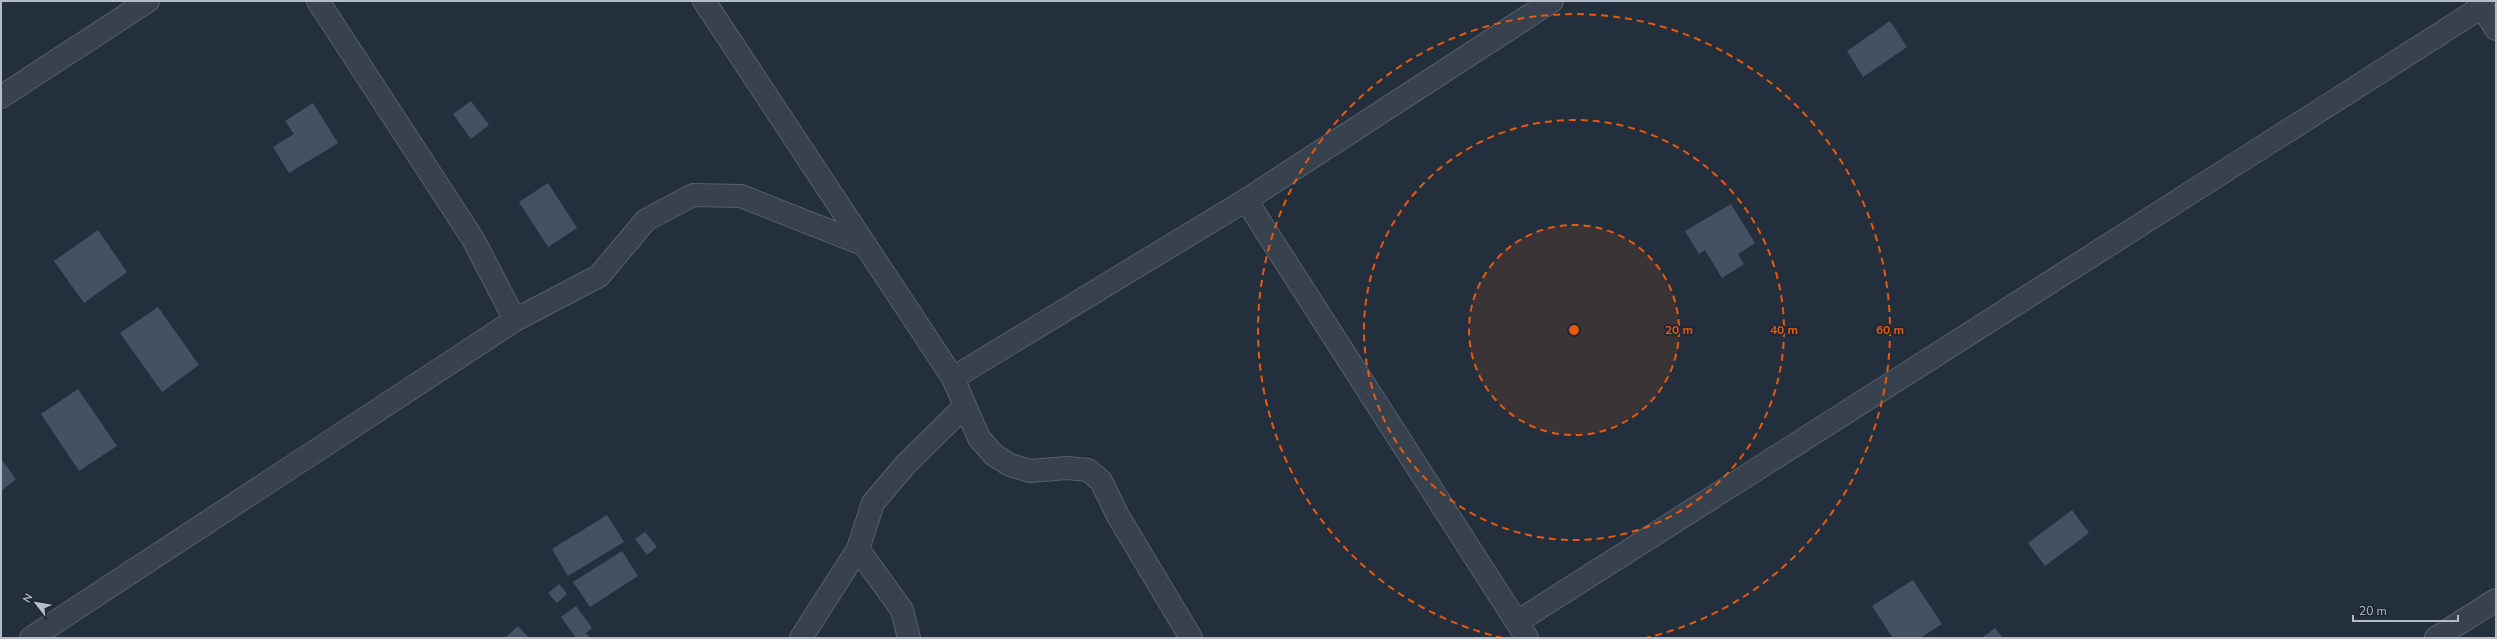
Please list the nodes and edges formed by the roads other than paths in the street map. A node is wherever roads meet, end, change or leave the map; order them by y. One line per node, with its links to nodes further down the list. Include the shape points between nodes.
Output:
1 (148, 1): 7 (street)
2 (318, 1): 10 (street, via 473,238)
3 (704, 1): 9 (street)
4 (1552, 1): 8 (street)
5 (2480, 4): 6 (street); 15 (street)
6 (2496, 29)
7 (1, 97)
8 (1246, 200): 11 (street); 15 (street)
9 (865, 245): 10 (street, via 741,196 693,196 646,220 599,276); 11 (street)
10 (515, 320): 16 (street)
11 (953, 378): 12 (street)
12 (964, 406): 13 (street, via 906,464 873,503); 19 (street, via 979,438 994,455 1010,465 1030,471 1067,468 1088,470 1101,481 1118,516)
13 (858, 549): 17 (street); 18 (street, via 902,610)
14 (2496, 600): 20 (street)
15 (1522, 630)
16 (31, 638)
17 (801, 638)
18 (909, 638)
19 (1191, 638)
20 (2436, 638)

